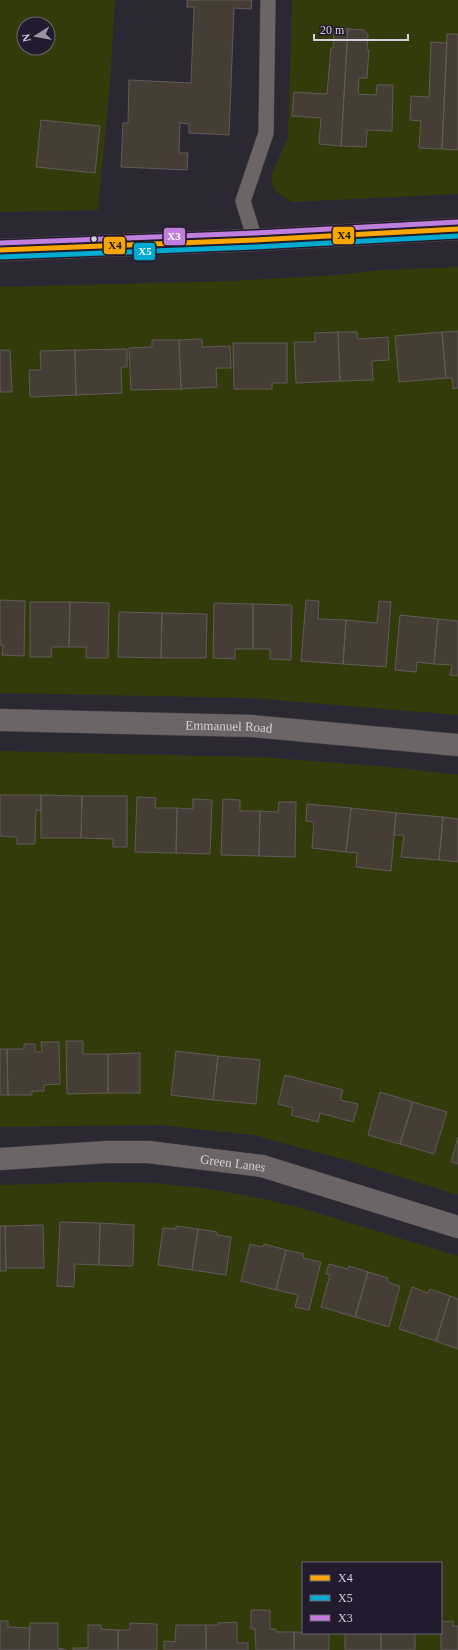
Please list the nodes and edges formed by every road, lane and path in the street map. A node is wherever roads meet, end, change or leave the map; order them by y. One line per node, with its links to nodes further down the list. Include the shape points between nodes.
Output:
1 (268, 0): 3 (lane, via 266,133 243,201)
2 (458, 229): 3 (main road)
3 (255, 240): 4 (main road)
4 (0, 250)
5 (0, 720): 6 (street, Emmanuel Road, via 252,726)
6 (458, 745)
7 (0, 1159): 8 (street, Green Lanes, via 148,1152 254,1165)
8 (458, 1227)

